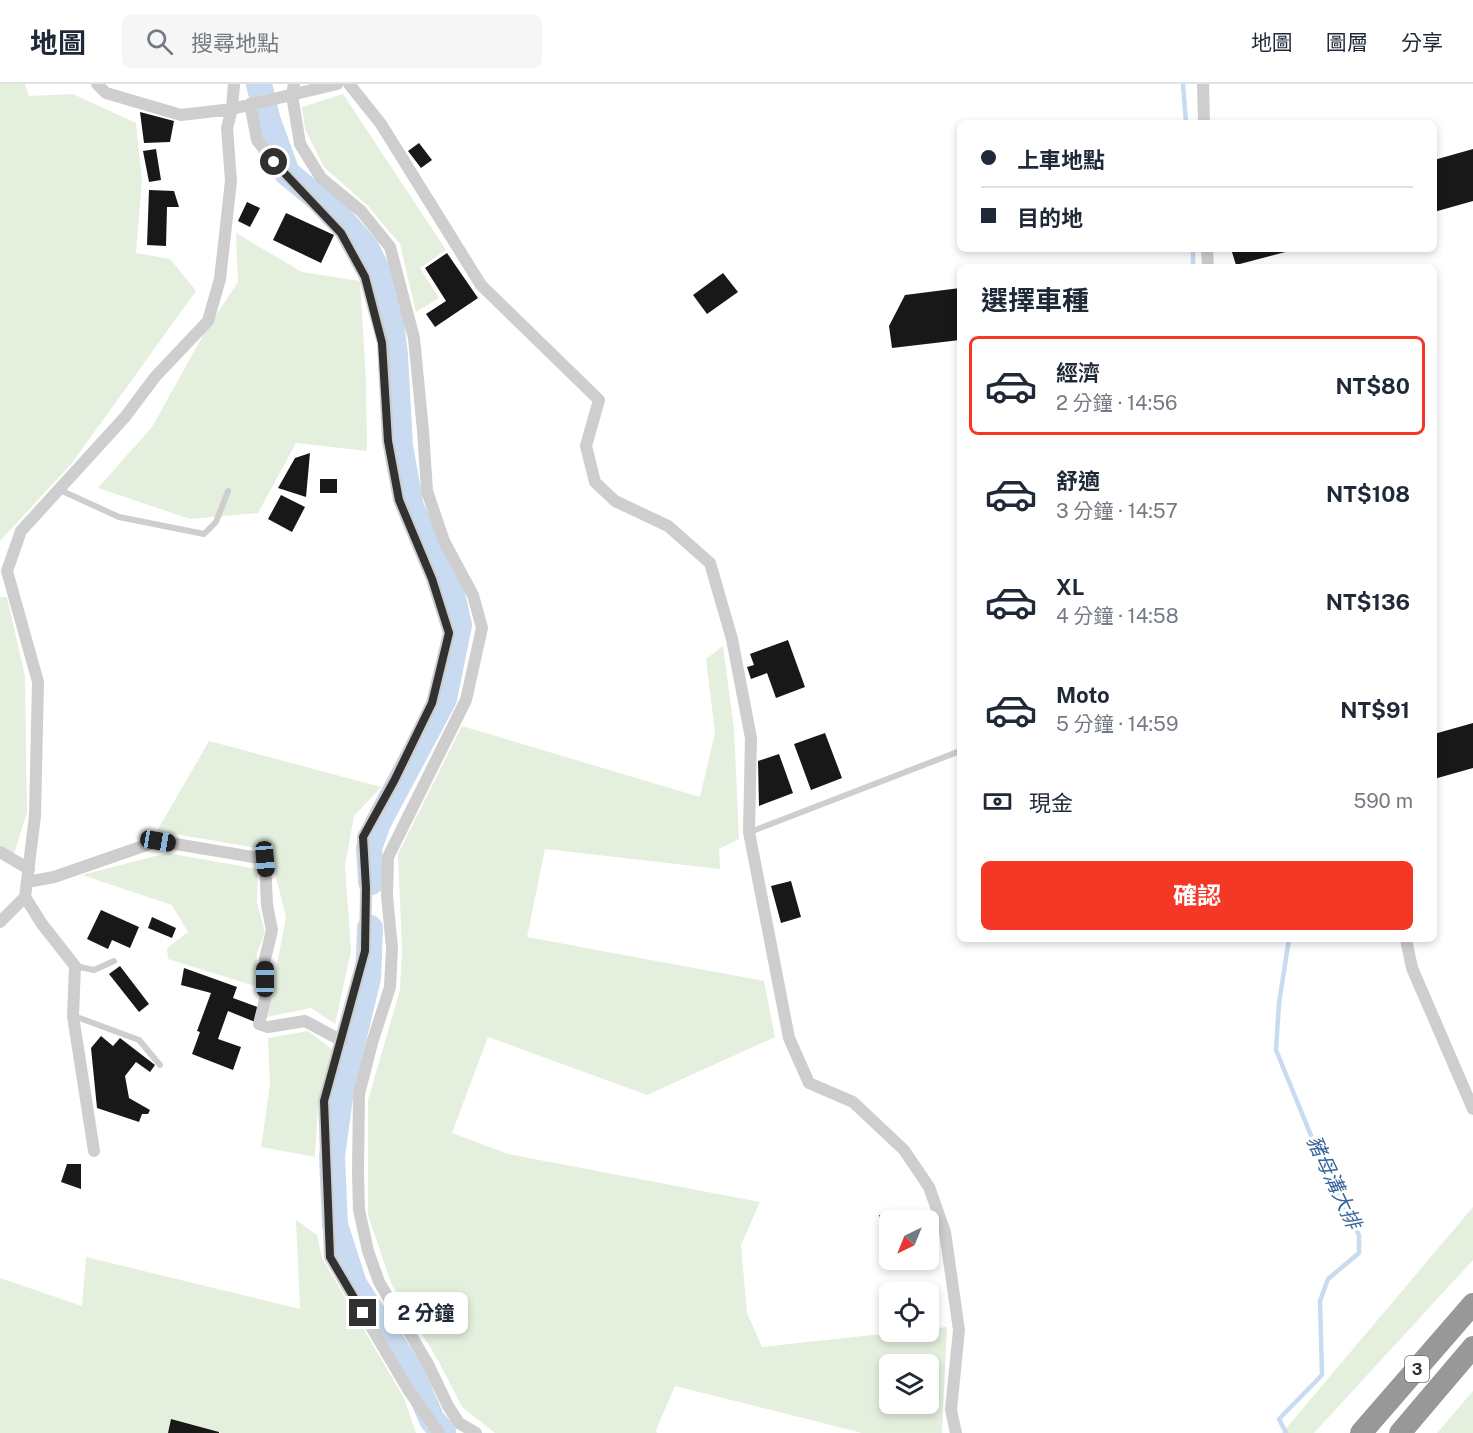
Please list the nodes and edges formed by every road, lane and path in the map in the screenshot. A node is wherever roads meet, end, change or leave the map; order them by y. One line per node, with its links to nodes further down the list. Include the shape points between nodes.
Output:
1 (97, 84): 8 (street, via 106,93 181,115)
2 (234, 84): 8 (street)
3 (337, 84): 6 (street)
4 (349, 84): 13 (street, via 381,124 481,285 599,400 586,446 595,482 615,501 668,526 710,563 732,639 751,738)
5 (1203, 84): 9 (street)
6 (293, 89): 7 (street); 29 (street, via 300,144 321,178 361,211 390,247 414,338 427,491 444,541 473,595 482,628 466,700 388,857 390,987 359,1094 358,1173 359,1210 379,1282 448,1406 459,1423)
7 (250, 104): 8 (street); 22 (street, via 257,140 341,233 365,277 382,343 388,441 399,500 432,579 449,633 432,703 363,837 365,951)
8 (232, 109): 10 (street, via 227,128 231,181 220,279 208,321)
9 (1204, 120)
10 (60, 490): 11 (lane, via 119,517 204,534 216,522); 15 (street, via 21,531 7,571 38,682 35,816)
11 (228, 491)
12 (957, 752): 13 (lane)
13 (749, 832): 30 (street, via 789,1038 809,1083 853,1102 904,1150 929,1187 945,1232 959,1330 951,1410)
14 (0, 852): 15 (street)
15 (28, 875): 16 (street); 22 (street, via 54,877 158,841 265,859 272,930 259,1024 268,1027 305,1021)
16 (25, 897): 17 (street); 20 (street)
17 (0, 922)
18 (1407, 942): 24 (street, via 1412,968)
19 (114, 961): 20 (lane, via 94,970)
20 (75, 966): 21 (street)
21 (74, 1016): 23 (lane, via 139,1040); 25 (street)
22 (342, 1041): 28 (street, via 324,1101 330,1257 409,1391)
23 (159, 1065)
24 (1473, 1109)
25 (94, 1151)
26 (1473, 1304): 31 (highway, 3)
27 (1473, 1347): 32 (highway, 3)
28 (439, 1433)
29 (476, 1433)
30 (956, 1433)
31 (1361, 1433)
32 (1400, 1433)

